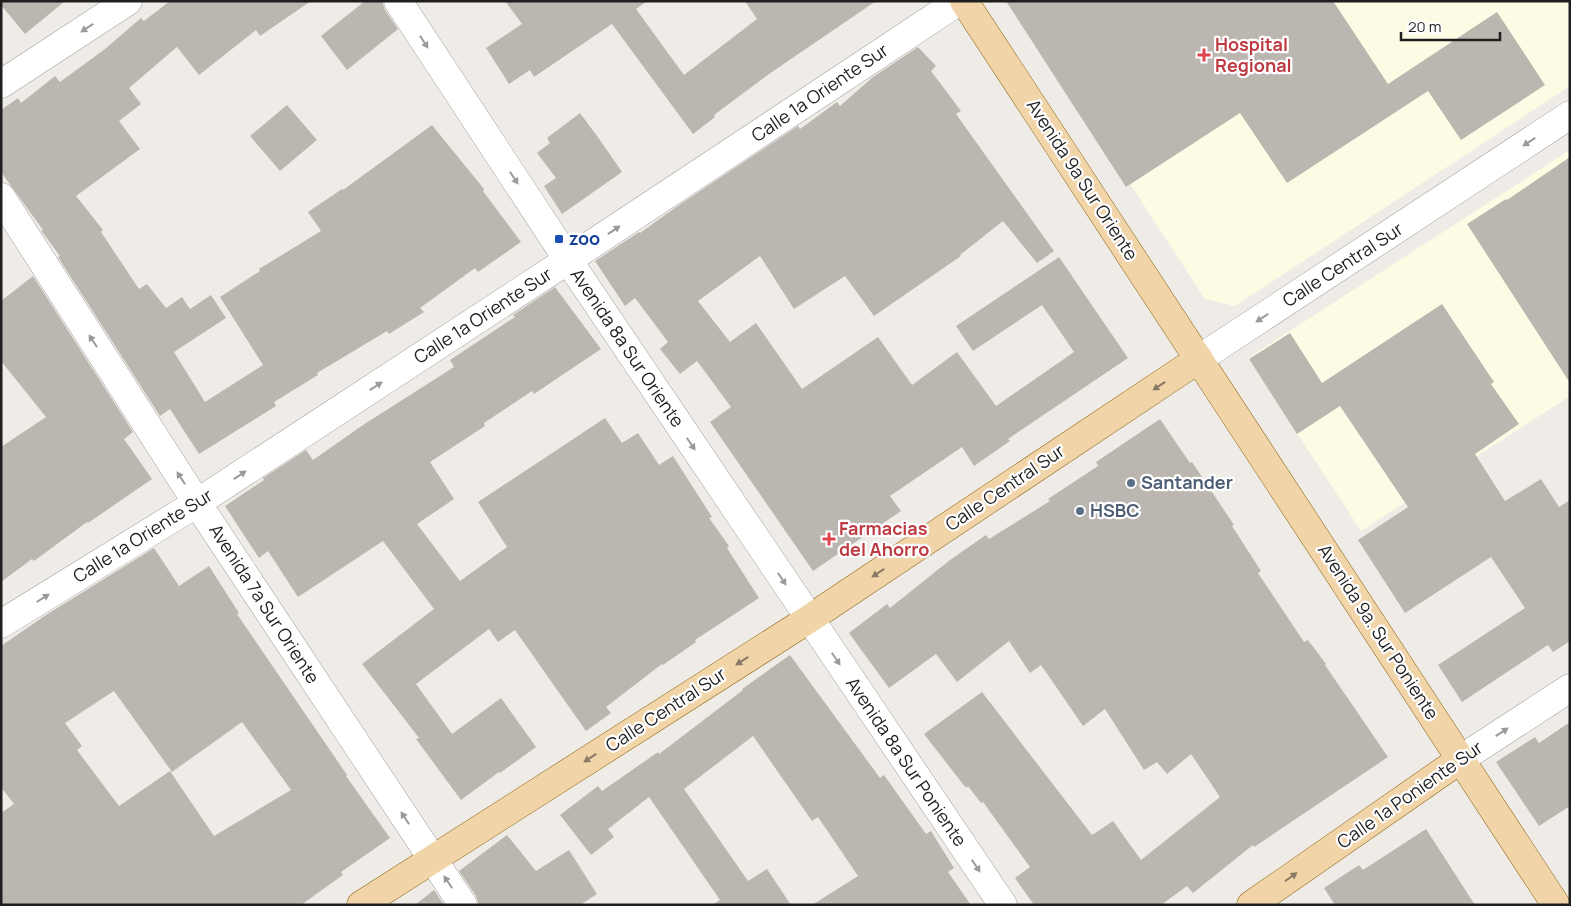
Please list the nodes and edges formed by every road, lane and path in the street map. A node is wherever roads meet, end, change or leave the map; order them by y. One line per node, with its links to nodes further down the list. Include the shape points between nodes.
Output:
1 (128, 1): 5 (street, one-way to 5)
2 (398, 1): 8 (street, Avenida 8a Sur Oriente, one-way to 8)
3 (959, 1): 8 (street, Calle 1a Oriente Sur, one-way to 3)
4 (964, 1): 9 (main road, Avenida 9a Sur Oriente)
5 (1, 84)
6 (1570, 115): 9 (street, Calle Central Sur, one-way to 9)
7 (1, 197): 10 (street, Avenida 7a Sur Oriente, one-way to 7)
8 (568, 260): 10 (street, Calle 1a Oriente Sur, one-way to 8); 11 (street, Avenida 8a Sur Oriente, one-way to 11)
9 (1200, 359): 11 (main road, Calle Central Sur, one-way to 11); 14 (main road, Avenida 9a. Sur Poniente)
10 (197, 503): 12 (street, Calle 1a Oriente Sur, one-way to 10); 15 (street, Avenida 7a Sur Oriente, one-way to 10)
11 (809, 619): 15 (main road, Calle Central Sur, one-way to 15); 18 (street, Avenida 8a Sur Poniente, one-way to 18)
12 (1, 624)
13 (1570, 688): 14 (street, Calle 1a Poniente Sur, one-way to 13)
14 (1461, 759): 19 (main road, Calle 1a Poniente Sur, one-way to 14); 20 (main road, Avenida 9a. Sur Poniente)
15 (432, 859): 16 (main road, Calle Central Sur); 17 (street, Avenida 7a Sur Oriente, one-way to 15)
16 (361, 905)
17 (463, 905)
18 (1003, 905)
19 (1251, 905)
20 (1556, 905)

